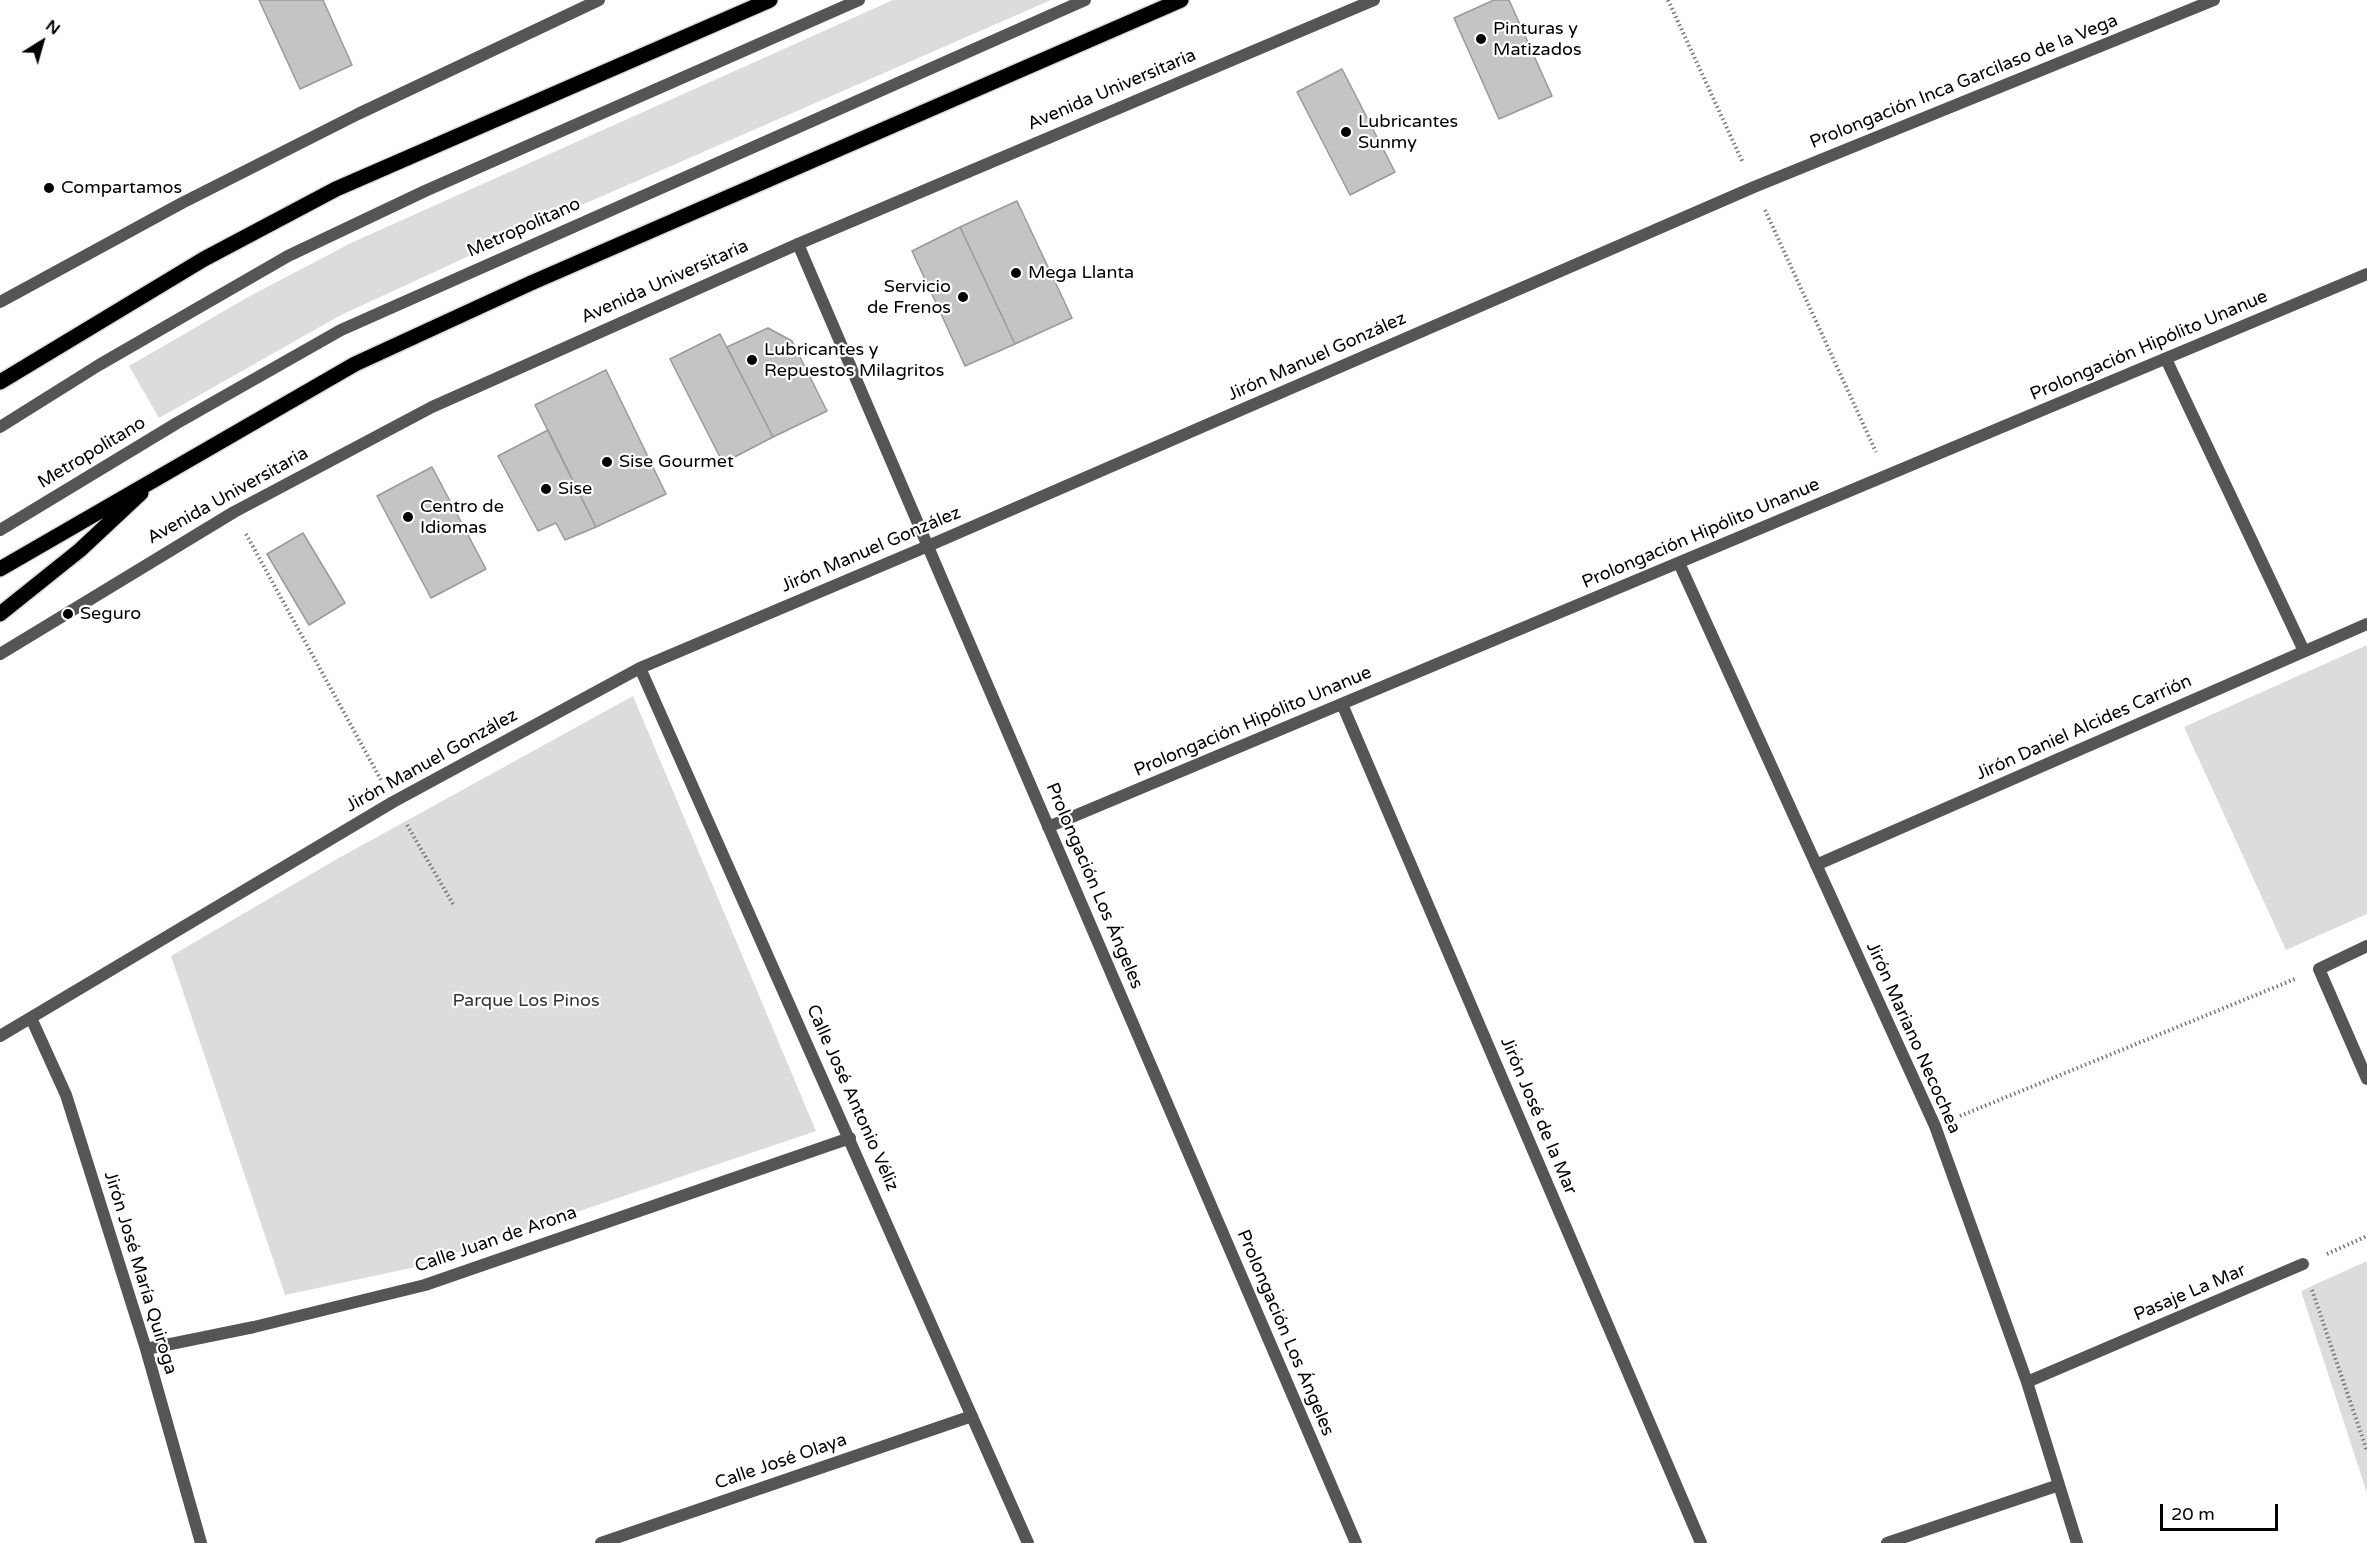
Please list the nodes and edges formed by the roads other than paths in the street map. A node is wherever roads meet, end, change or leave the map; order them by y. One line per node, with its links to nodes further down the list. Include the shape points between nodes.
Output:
1 (599, 0): 11 (street, via 358,114 182,203)
2 (770, 0): 13 (main road, via 336,189 204,259)
3 (859, 0): 14 (street, via 425,191 288,256)
4 (1085, 0): 16 (street, Metropolitano, via 341,330)
5 (1181, 0): 15 (main road, via 563,268 356,363)
6 (1374, 0): 9 (street, Avenida Universitaria)
7 (2214, 0): 8 (street, Prolongación Inca Garcilaso de la Vega)
8 (1794, 170): 17 (street, Jirón Manuel González)
9 (798, 244): 17 (street, Prolongación Los Ángeles); 23 (street, Avenida Universitaria, via 432,407 234,512)
10 (2367, 274): 12 (street, Prolongación Hipólito Unanue)
11 (0, 302)
12 (2166, 359): 18 (street, Prolongación Hipólito Unanue); 22 (street)
13 (0, 382)
14 (0, 427)
15 (161, 475): 19 (main road); 20 (main road, via 80,550)
16 (0, 530)
17 (928, 546): 24 (street, Jirón Manuel González); 26 (street, Prolongación Los Ángeles)
18 (1679, 563): 25 (street, Prolongación Hipólito Unanue); 27 (street, Jirón Mariano Necochea)
19 (0, 568)
20 (0, 614)
21 (2367, 624): 22 (street, Jirón Daniel Alcides Carrión)
22 (2304, 651): 27 (street, Jirón Daniel Alcides Carrión)
23 (0, 654)
24 (640, 668): 29 (street, Jirón Manuel González, via 393,802); 32 (street, Calle José Antonio Véliz)
25 (1342, 704): 26 (street, Prolongación Hipólito Unanue); 42 (street, Jirón José de la Mar)
26 (1048, 827): 41 (street, Prolongación Los Ángeles)
27 (1816, 865): 35 (street, Jirón Mariano Necochea, via 1935,1126)
28 (2367, 946): 31 (street, via 2319,969)
29 (31, 1018): 30 (street, Jirón Manuel González); 34 (street, Jirón José María Quiroga, via 66,1095)
30 (0, 1036)
31 (2367, 1079)
32 (850, 1138): 34 (street, Calle Juan de Arona, via 425,1285); 36 (street, Calle José Antonio Véliz)
33 (2303, 1264): 35 (street, Pasaje La Mar)
34 (146, 1349): 38 (street, Jirón José María Quiroga)
35 (2027, 1382): 37 (street, Jirón Mariano Necochea)
36 (972, 1416): 39 (street, Calle José Olaya); 40 (street, Calle José Antonio Véliz)
37 (2059, 1485): 43 (street); 44 (street, Jirón Mariano Necochea)
38 (201, 1543)
39 (601, 1543)
40 (1028, 1543)
41 (1356, 1543)
42 (1701, 1543)
43 (1887, 1543)
44 (2077, 1543)

